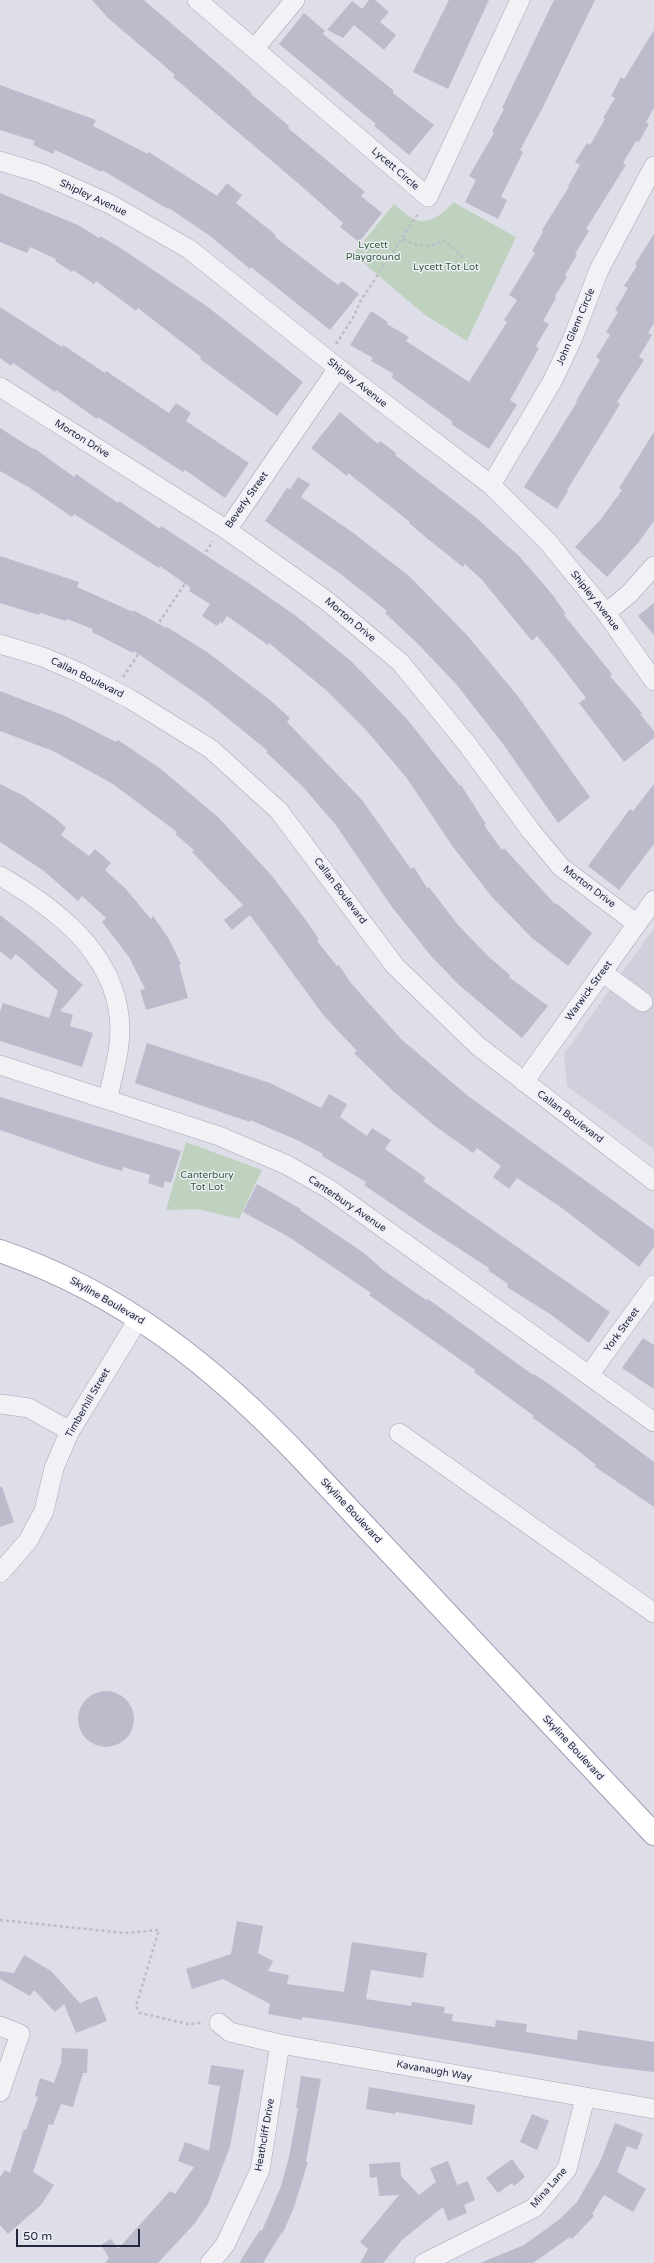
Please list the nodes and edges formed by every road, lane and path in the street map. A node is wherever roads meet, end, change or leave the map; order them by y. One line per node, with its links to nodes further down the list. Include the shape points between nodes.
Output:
1 (197, 0): 4 (street, Lycett Circle)
2 (295, 0): 4 (street)
3 (520, 0): 7 (street, Lycett Circle)
4 (255, 48): 7 (street, Lycett Circle)
5 (0, 161): 10 (street, Shipley Avenue, via 40,173 110,204 189,249)
6 (654, 166): 12 (street, John Glenn Circle, via 599,270 572,340 552,382)
7 (428, 198): 8 (path)
8 (403, 239): 9 (path, via 424,246 444,240); 10 (path, via 360,302)
9 (463, 256)
10 (332, 364): 12 (street, Shipley Avenue); 13 (street, Beverly Street)
11 (0, 387): 13 (street, Morton Drive)
12 (491, 485): 15 (street, Shipley Avenue, via 548,542)
13 (228, 530): 18 (path, Beverly Street, via 215,538); 21 (street, Morton Drive, via 327,601 400,662 467,744 531,831 562,867)
14 (654, 566): 15 (street, via 630,594)
15 (606, 613): 17 (street, Shipley Avenue)
16 (0, 644): 18 (street, Callan Boulevard, via 43,657)
17 (654, 681)
18 (114, 690): 25 (street, Callan Boulevard, via 211,749 279,811 395,966 478,1046)
19 (0, 876): 26 (street, via 24,889 67,922 94,951 117,1006 119,1044)
20 (654, 900): 21 (street, Warwick Street)
21 (637, 924): 22 (street, Warwick Street)
22 (602, 972): 23 (street); 25 (street, Warwick Street)
23 (643, 1002)
24 (0, 1065): 26 (street, Canterbury Avenue)
25 (524, 1082): 27 (street, Callan Boulevard)
26 (108, 1099): 31 (street, Canterbury Avenue, via 219,1136 287,1165 329,1190)
27 (654, 1181)
28 (0, 1252): 30 (main road, Skyline Boulevard, via 41,1265)
29 (654, 1285): 31 (street, York Street)
30 (139, 1318): 34 (street, Timberhill Street); 38 (main road, Skyline Boulevard, via 185,1351 268,1423)
31 (589, 1375): 33 (street, Canterbury Avenue)
32 (0, 1404): 34 (street, via 29,1408)
33 (654, 1422)
34 (70, 1431): 36 (street, Timberhill Street, via 54,1468 44,1511 28,1541)
35 (399, 1433): 37 (street)
36 (0, 1573)
37 (654, 1613)
38 (654, 1834)
39 (0, 1920): 40 (path, via 125,1933 159,1930 136,2006 140,2013 188,2024)
40 (219, 2023): 42 (street, Kavanaugh Way, via 230,2032)
41 (0, 2026): 43 (street, via 20,2034)
42 (280, 2044): 44 (street, Kavanaugh Way); 46 (street, Heathcliff Drive, via 260,2170 225,2245)
43 (0, 2092)
44 (585, 2098): 45 (street, Kavanaugh Way); 47 (street, Mina Lane, via 567,2169 534,2208)
45 (654, 2109)
46 (210, 2263)
47 (424, 2263)

